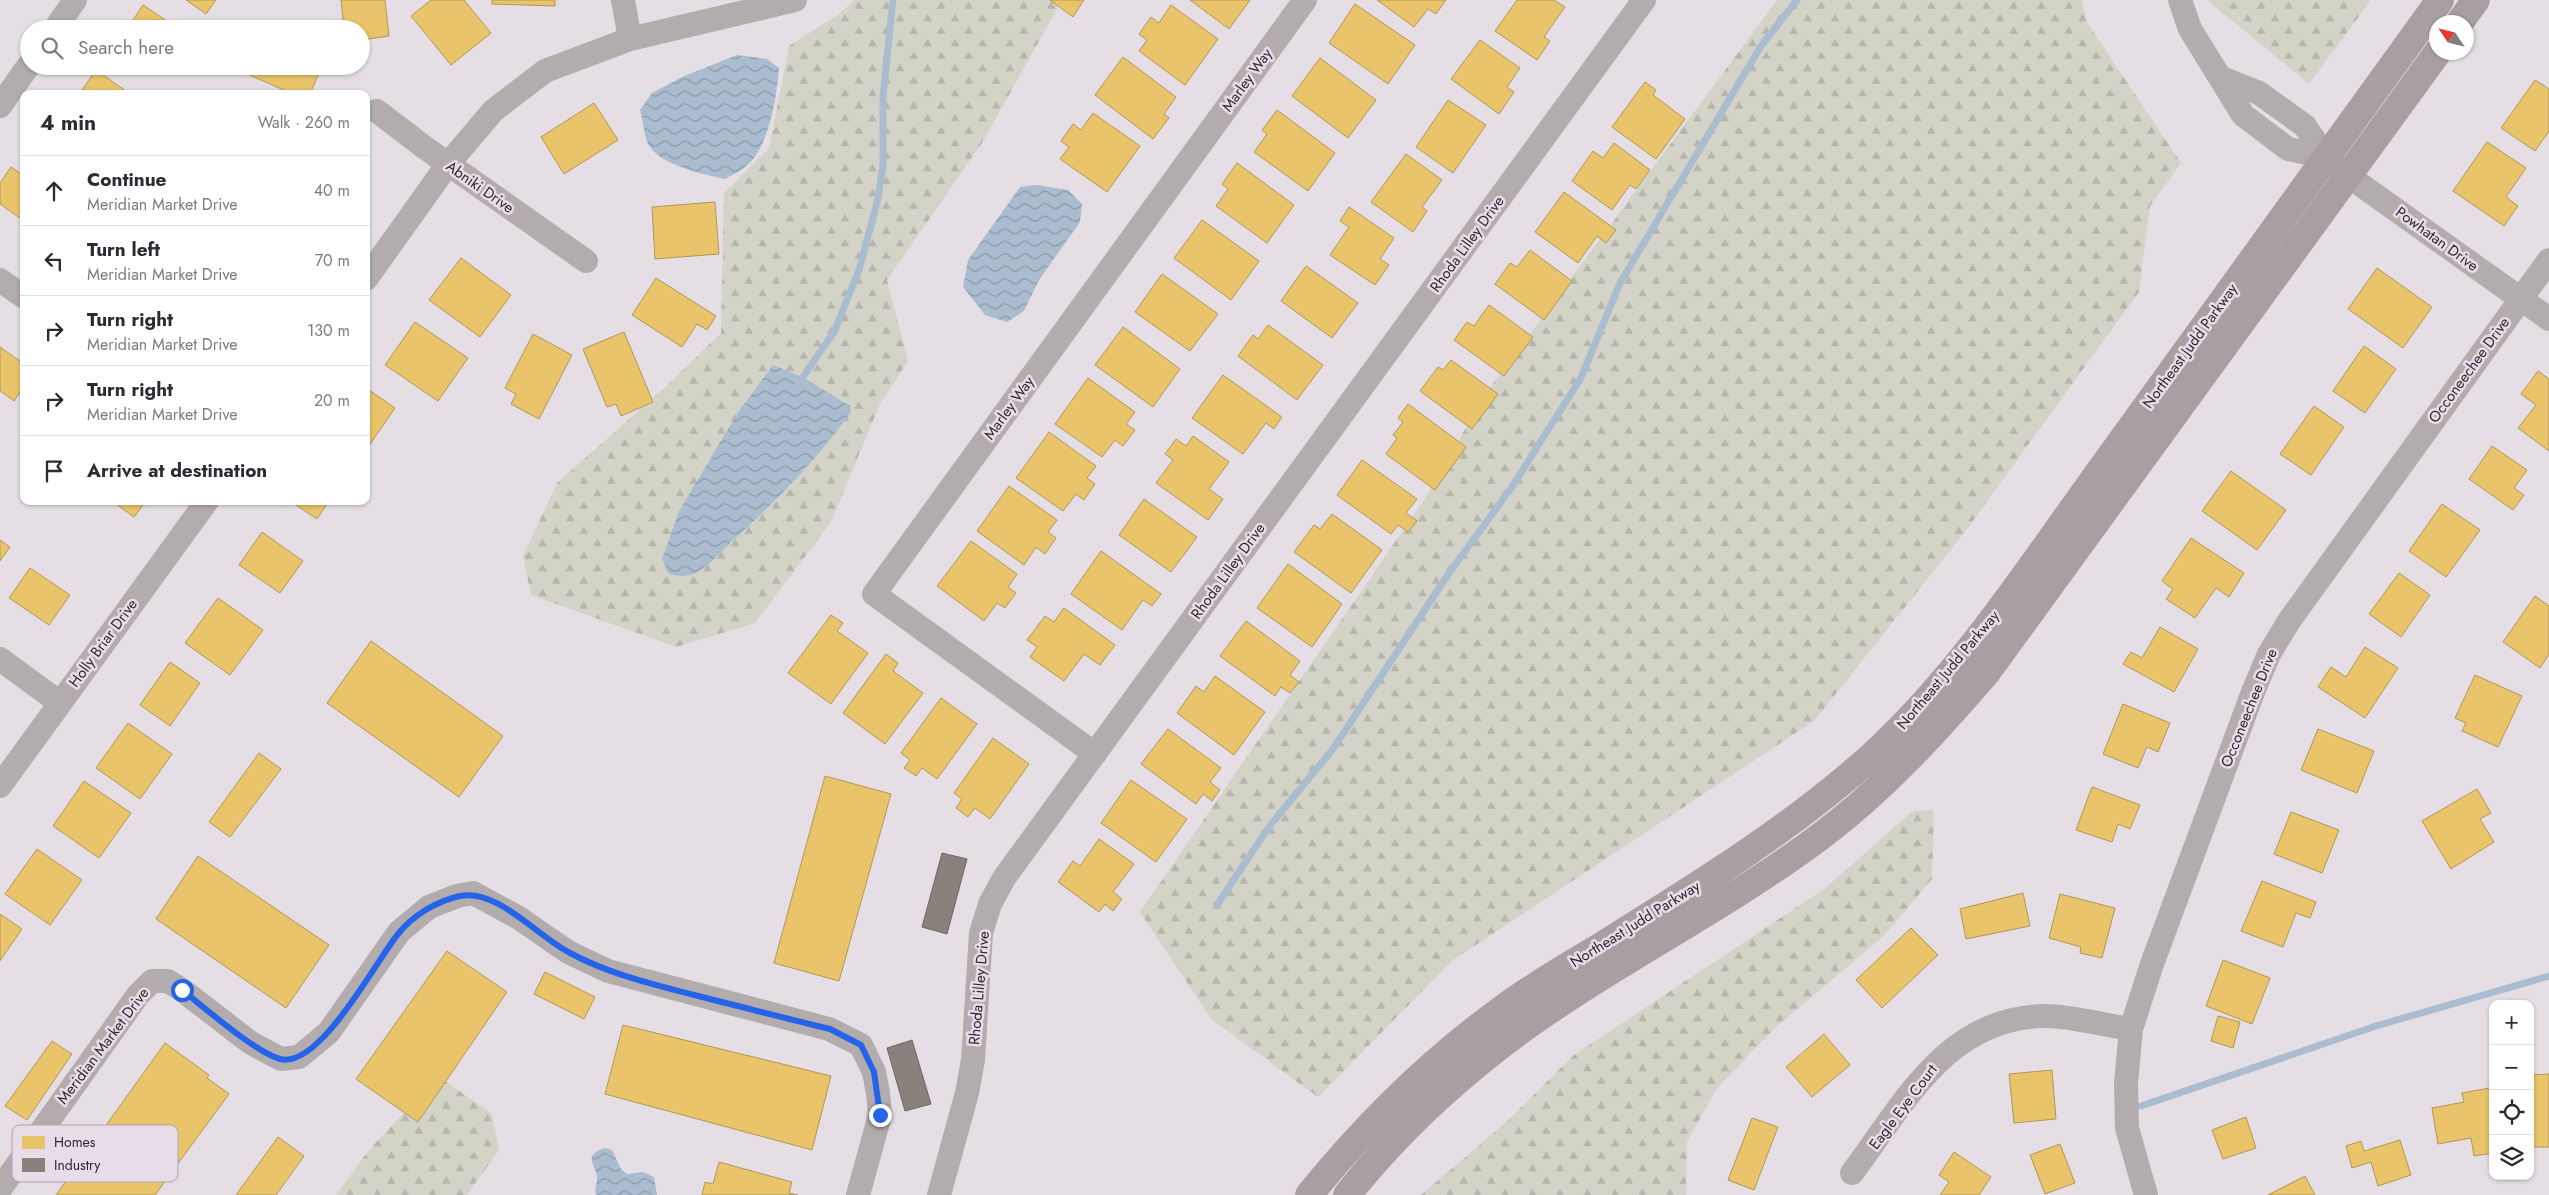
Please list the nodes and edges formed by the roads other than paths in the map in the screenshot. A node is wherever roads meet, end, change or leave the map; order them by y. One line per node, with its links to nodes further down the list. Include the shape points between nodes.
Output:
1 (75, 0): 10 (street)
2 (623, 0): 11 (street)
3 (795, 0): 11 (street)
4 (1305, 0): 29 (street, Marley Way, via 874,594)
5 (1644, 0): 29 (street, Rhoda Lilley Drive)
6 (2180, 0): 16 (street, Powhatan Drive, via 2190,29 2221,78 2260,93 2305,126)
7 (2440, 0): 16 (highway, Northeast Judd Parkway)
8 (2476, 0): 9 (highway)
9 (2465, 15)
10 (61, 20)
11 (630, 39): 17 (street, via 545,71 493,111)
12 (2432, 60): 18 (highway, Northeast Judd Parkway)
13 (22, 75): 14 (street)
14 (0, 106)
15 (377, 111): 17 (street, Abniki Drive)
16 (2326, 157): 18 (street, Powhatan Drive); 38 (highway, Northeast Judd Parkway, via 2005,602 1918,710 1875,753 1772,837 1540,983 1433,1063 1381,1113)
17 (448, 164): 20 (street, Abniki Drive); 21 (street)
18 (2348, 175): 24 (street, Powhatan Drive); 39 (highway, Northeast Judd Parkway, via 1987,672 1898,769 1822,835 1761,878 1557,1006 1493,1051 1425,1108)
19 (2549, 260): 24 (street, Occoneechee Drive)
20 (586, 261)
21 (370, 273)
22 (0, 280): 23 (street)
23 (20, 294)
24 (2520, 299): 25 (street, Powhatan Drive); 31 (street, Occoneechee Drive, via 2290,621 2270,654 2152,964)
25 (2549, 319)
26 (204, 505): 28 (street, Holly Briar Drive)
27 (0, 659): 28 (street)
28 (60, 703): 30 (street, Holly Briar Drive)
29 (1095, 754): 37 (street, Rhoda Lilley Drive, via 1004,878 990,904 981,933 973,1060)
30 (0, 786)
31 (2131, 1029): 34 (street, Eagle Eye Court, via 2047,1016 2022,1018 1978,1032 1941,1057); 40 (street, Occoneechee Drive, via 2126,1083 2127,1128)
32 (46, 1125): 36 (street, Meridian Market Drive, via 138,995 152,981 168,981 251,1043 281,1059 299,1057 329,1032 399,932 429,907 473,893 519,918 568,952 608,971 830,1029 861,1045 874,1072 880,1115)
33 (12, 1172): 35 (street, Meridian Market Drive)
34 (1852, 1174)
35 (0, 1189)
36 (858, 1195)
37 (939, 1195)
38 (1309, 1195)
39 (1347, 1195)
40 (2146, 1195)

